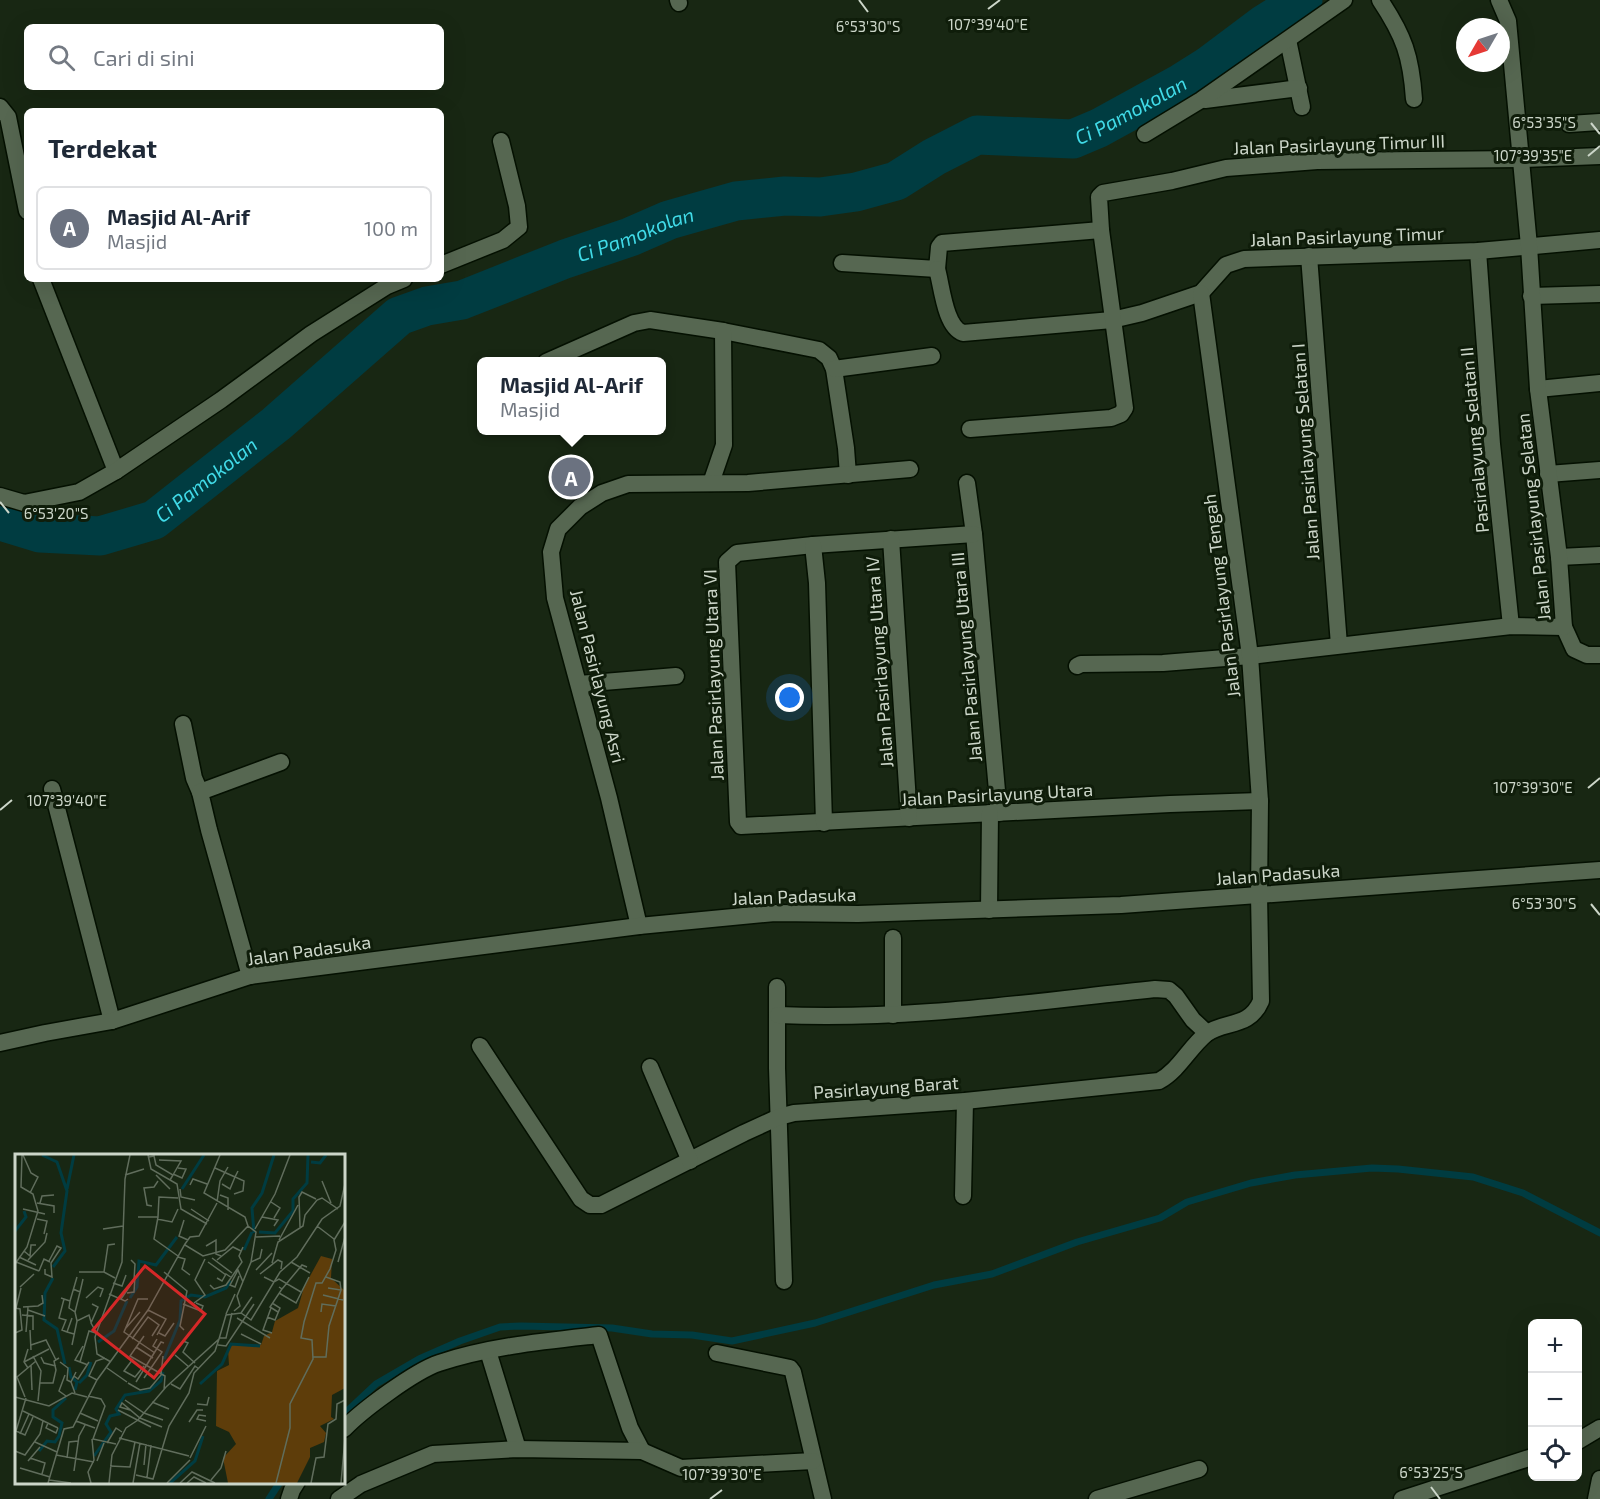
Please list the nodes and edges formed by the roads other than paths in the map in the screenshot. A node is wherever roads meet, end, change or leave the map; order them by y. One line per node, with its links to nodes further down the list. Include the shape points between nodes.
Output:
1 (1344, 0): 4 (street)
2 (1380, 0): 6 (street, via 1404,41)
3 (1499, 0): 15 (street, Jalan Pasirlayung Selatan, via 1508,21)
4 (1288, 40): 5 (street); 7 (street)
5 (1299, 88): 7 (street); 8 (street)
6 (1414, 99)
7 (1201, 100): 12 (street)
8 (1302, 106)
9 (0, 107): 16 (street, via 8,117)
10 (1600, 122): 11 (street)
11 (1569, 124)
12 (1145, 134)
13 (501, 141): 23 (street, via 519,226 502,240)
14 (1600, 156): 15 (street)
15 (1521, 159): 17 (street, Jalan Pasirlayung Timur III, via 1317,161 1226,168 1103,193 1099,197); 19 (street, Jalan Pasirlayung Selatan)
16 (24, 196)
17 (1101, 230): 24 (street, via 942,243); 30 (street)
18 (1600, 240): 19 (street, Jalan Pasirlayung Timur)
19 (1529, 246): 20 (street, Jalan Pasirlayung Timur); 29 (street, Jalan Pasirlayung Selatan)
20 (1478, 250): 21 (street, Jalan Pasirlayung Timur); 51 (street, Pasiralayung Selatan II, via 1492,444)
21 (1309, 256): 27 (street, Jalan Pasirlayung Timur, via 1244,260 1226,265); 53 (street, Jalan Pasirlayung Selatan I)
22 (842, 262): 24 (street)
23 (444, 264)
24 (938, 269): 30 (street, Jalan Pasirlayung Timur, via 949,320 963,333)
25 (42, 282): 40 (street)
26 (397, 282): 40 (street, via 311,334)
27 (1201, 293): 30 (street, Jalan Pasirlayung Timur); 55 (street, Jalan Pasirlayung Tengah)
28 (1600, 294): 29 (street)
29 (1531, 296): 36 (street, Jalan Pasirlayung Selatan)
30 (1112, 320): 37 (street, via 1125,408 1121,414 1112,418)
31 (723, 331): 33 (street, via 650,320 634,323); 34 (street, via 819,350); 43 (street, via 724,446)
32 (932, 356): 34 (street)
33 (557, 357)
34 (834, 369): 42 (street)
35 (1600, 383): 36 (street)
36 (1538, 389): 41 (street, Jalan Pasirlayung Selatan)
37 (970, 429)
38 (910, 469): 42 (street, Jalan Pasirlayung Asri)
39 (1600, 470): 41 (street)
40 (116, 471): 45 (street, via 80,492 24,503)
41 (1548, 474): 50 (street, Jalan Pasirlayung Selatan)
42 (848, 475): 43 (street, Jalan Pasirlayung Asri)
43 (711, 483): 58 (street, Jalan Pasirlayung Asri, via 628,484 602,493 580,507 558,529 551,552 555,598)
44 (967, 483): 46 (street, Jalan Pasirlayung Utara III)
45 (0, 496)
46 (974, 534): 47 (street, Jalan Pasirlayung Utara VI); 64 (street, Jalan Pasirlayung Utara III)
47 (891, 539): 48 (street, Jalan Pasirlayung Utara VI); 65 (street, Jalan Pasirlayung Utara IV)
48 (813, 545): 66 (street, Jalan Pasirlayung Utara VI, via 737,553 727,562); 67 (street)
49 (1600, 555): 50 (street)
50 (1559, 557): 52 (street, Jalan Pasirlayung Selatan)
51 (1511, 626): 52 (street, Jalan Pasirlayung Selatan); 53 (street, Jalan Pasirlayung Selatan)
52 (1564, 627): 54 (street, via 1574,649)
53 (1339, 645): 55 (street, Jalan Pasirlayung Selatan)
54 (1600, 655)
55 (1250, 656): 56 (street, Jalan Pasirlayung Selatan); 63 (street, Jalan Pasirlayung Tengah)
56 (1077, 666)
57 (676, 676): 58 (street)
58 (579, 684): 71 (street, Jalan Pasirlayung Asri)
59 (183, 724): 62 (street)
60 (281, 762): 62 (street)
61 (52, 789): 77 (street)
62 (200, 792): 73 (street)
63 (1260, 801): 64 (street, Jalan Pasirlayung Utara); 69 (street, Jalan Pasirlayung Tengah)
64 (994, 813): 65 (street, Jalan Pasirlayung Utara); 70 (street, Jalan Pasirlayung Utara III)
65 (909, 818): 67 (street, Jalan Pasirlayung Utara)
66 (738, 822): 67 (street, Jalan Pasirlayung Utara, via 747,827)
67 (824, 823)
68 (1600, 870): 69 (street, Jalan Padasuka)
69 (1259, 895): 70 (street, Jalan Padasuka); 78 (street, Pasirlayung Barat, via 1261,1001 1249,1016)
70 (989, 910): 71 (street, Jalan Padasuka, via 775,913)
71 (639, 926): 73 (street, Jalan Padasuka)
72 (893, 938): 76 (street)
73 (250, 976): 77 (street, Jalan Padasuka)
74 (777, 987): 75 (street)
75 (778, 1015): 76 (street); 83 (street)
76 (893, 1015): 78 (street, via 1155,989 1169,990)
77 (112, 1021): 79 (street, Jalan Padasuka)
78 (1208, 1033): 82 (street, Pasirlayung Barat, via 1159,1081)
79 (0, 1043)
80 (480, 1046): 84 (street, Pasirlayung Barat, via 581,1199 590,1205 601,1205)
81 (650, 1067): 84 (street)
82 (965, 1101): 83 (street, Pasirlayung Barat); 85 (street)
83 (779, 1117): 84 (street, Pasirlayung Barat); 86 (street)
84 (690, 1161)
85 (963, 1196)
86 (784, 1281)
87 (488, 1351): 89 (street, via 437,1364 408,1380); 92 (street); 93 (street, via 599,1335 630,1428)
88 (717, 1353): 95 (street, via 790,1368)
89 (345, 1427)
90 (1600, 1428): 91 (street)
91 (1582, 1439)
92 (518, 1449): 93 (street); 100 (street, via 433,1454 361,1484)
93 (642, 1451): 95 (street, via 681,1468)
94 (1528, 1459): 103 (street)
95 (813, 1461): 101 (street)
96 (1199, 1469): 102 (street)
97 (1600, 1479): 104 (street)
98 (296, 1484): 99 (street)
99 (289, 1499)
100 (339, 1499)
101 (823, 1499)
102 (1097, 1499)
103 (1402, 1499)
104 (1596, 1499)

